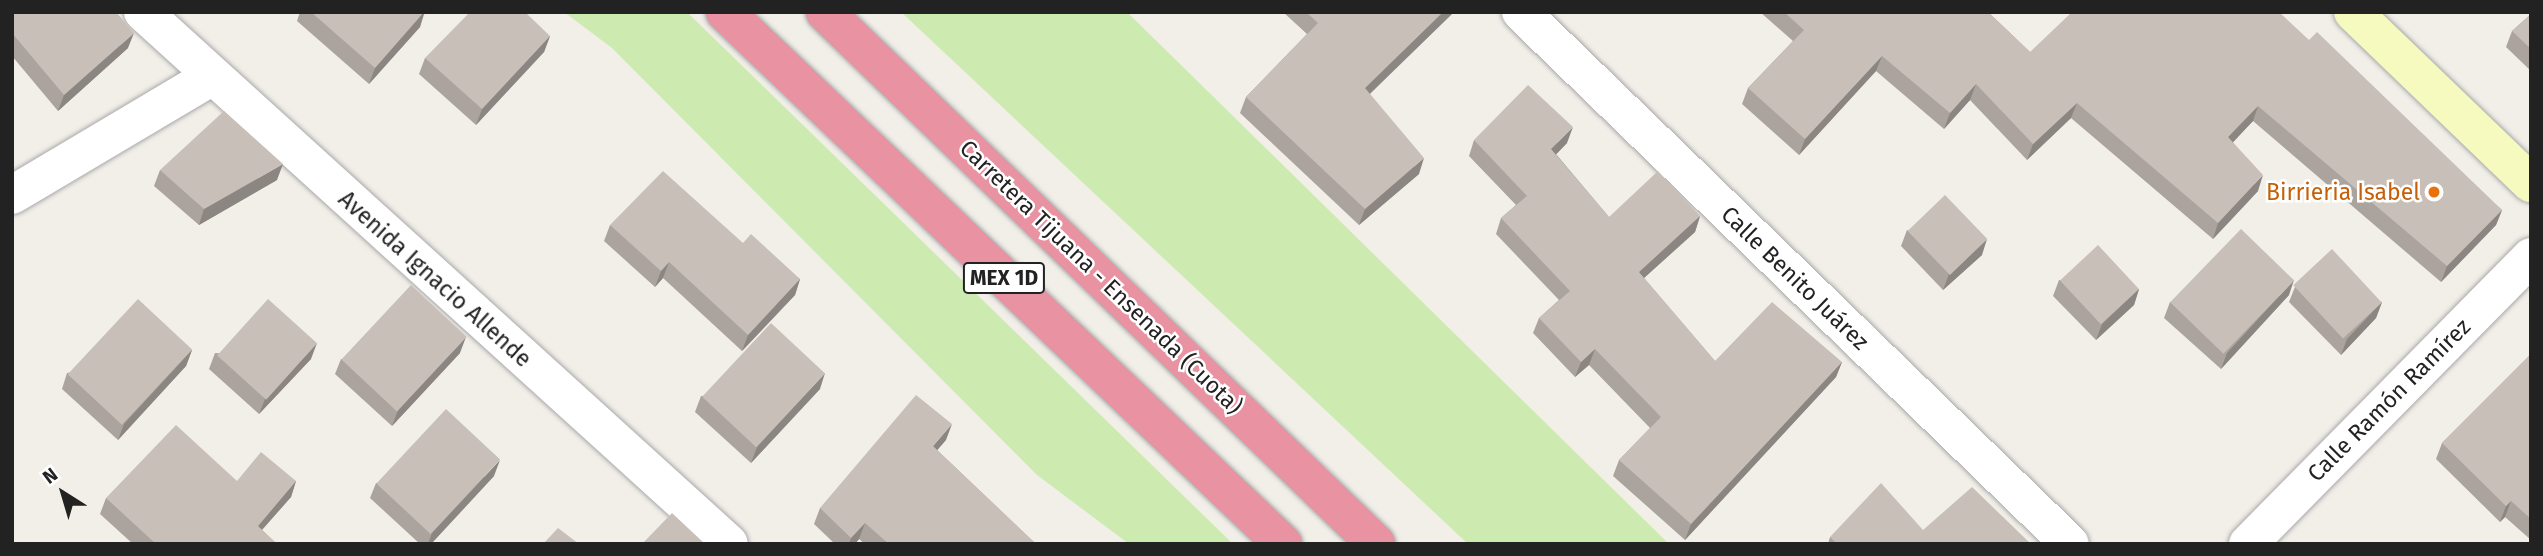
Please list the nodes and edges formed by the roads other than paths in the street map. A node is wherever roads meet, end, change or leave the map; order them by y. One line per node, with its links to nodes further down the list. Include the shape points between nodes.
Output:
1 (143, 12): 6 (street, Avenida Ignacio Allende)
2 (725, 12): 11 (highway, MEX 1D)
3 (825, 12): 12 (highway, Carretera Tijuana - Ensenada (Cuota) / MEX 1D)
4 (1521, 12): 13 (street, Calle Benito Juárez)
5 (2353, 12): 7 (street)
6 (211, 77): 8 (street); 10 (street, Avenida Ignacio Allende)
7 (2531, 183)
8 (12, 195)
9 (2531, 257): 14 (street, Calle Ramón Ramírez)
10 (729, 544)
11 (1283, 544)
12 (1376, 544)
13 (2070, 544)
14 (2248, 544)

